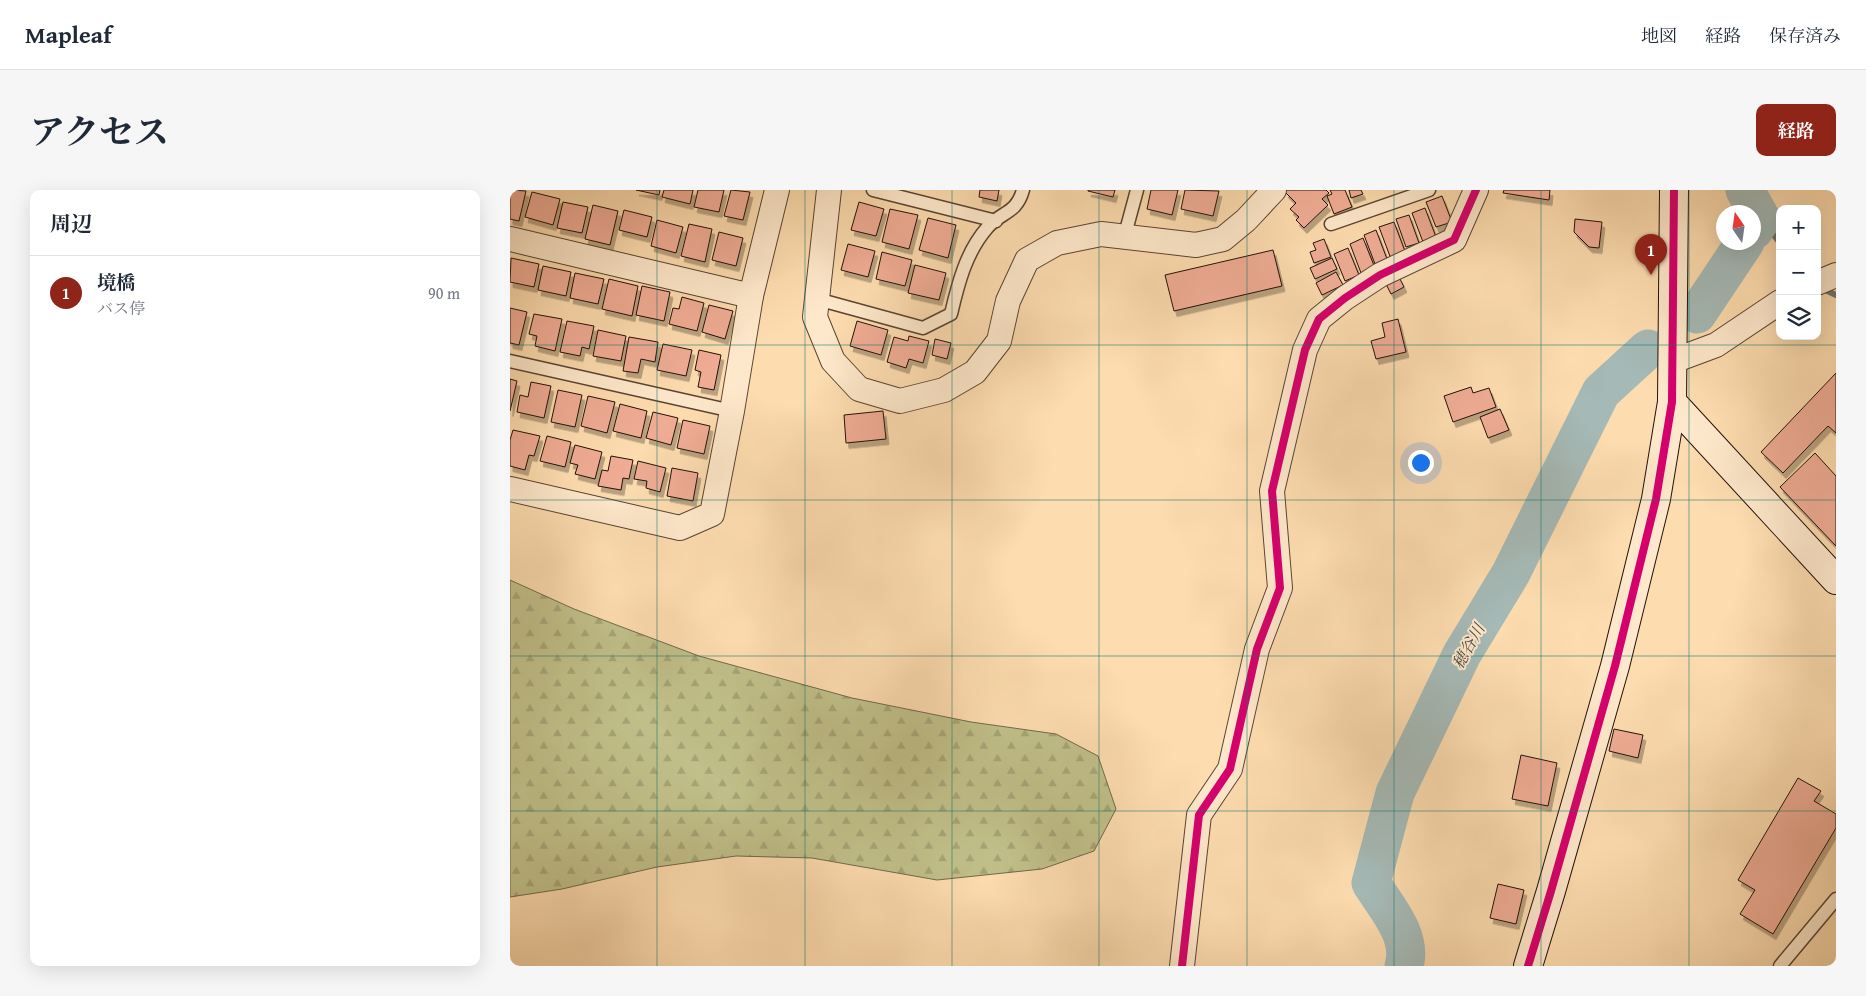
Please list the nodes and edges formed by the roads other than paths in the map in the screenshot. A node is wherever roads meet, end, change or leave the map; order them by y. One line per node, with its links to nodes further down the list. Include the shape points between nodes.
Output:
1 (777, 190): 16 (street)
2 (829, 190): 17 (street)
3 (873, 190): 10 (lane)
4 (1023, 190): 10 (lane, via 1019,203)
5 (1137, 190): 12 (lane)
6 (1274, 190): 12 (street, via 1223,239 1196,245)
7 (1429, 190): 11 (lane)
8 (1476, 190): 26 (street, via 1454,240 1380,275 1345,298 1319,319 1305,350 1272,491 1280,588 1257,649 1230,769 1199,815)
9 (1674, 190): 20 (street)
10 (996, 221): 17 (lane, via 988,226 976,244 960,278 951,314 923,328)
11 (1331, 224)
12 (1124, 238): 17 (street, via 1102,234 1057,243 1027,260 1008,301 998,341 975,372 944,390 900,401 859,388 833,361 815,317)
13 (510, 239): 16 (street)
14 (1836, 275): 15 (street)
15 (1821, 281)
16 (751, 296): 22 (street)
17 (817, 299)
18 (1776, 305): 20 (street, via 1716,345)
19 (510, 361): 22 (lane)
20 (1673, 361): 21 (street)
21 (1672, 402): 24 (street); 27 (street, via 1656,499 1638,576)
22 (732, 411): 23 (street, via 712,514 680,528)
23 (510, 489)
24 (1836, 580)
25 (1836, 899): 28 (lane)
26 (1182, 966)
27 (1528, 966)
28 (1780, 966)

